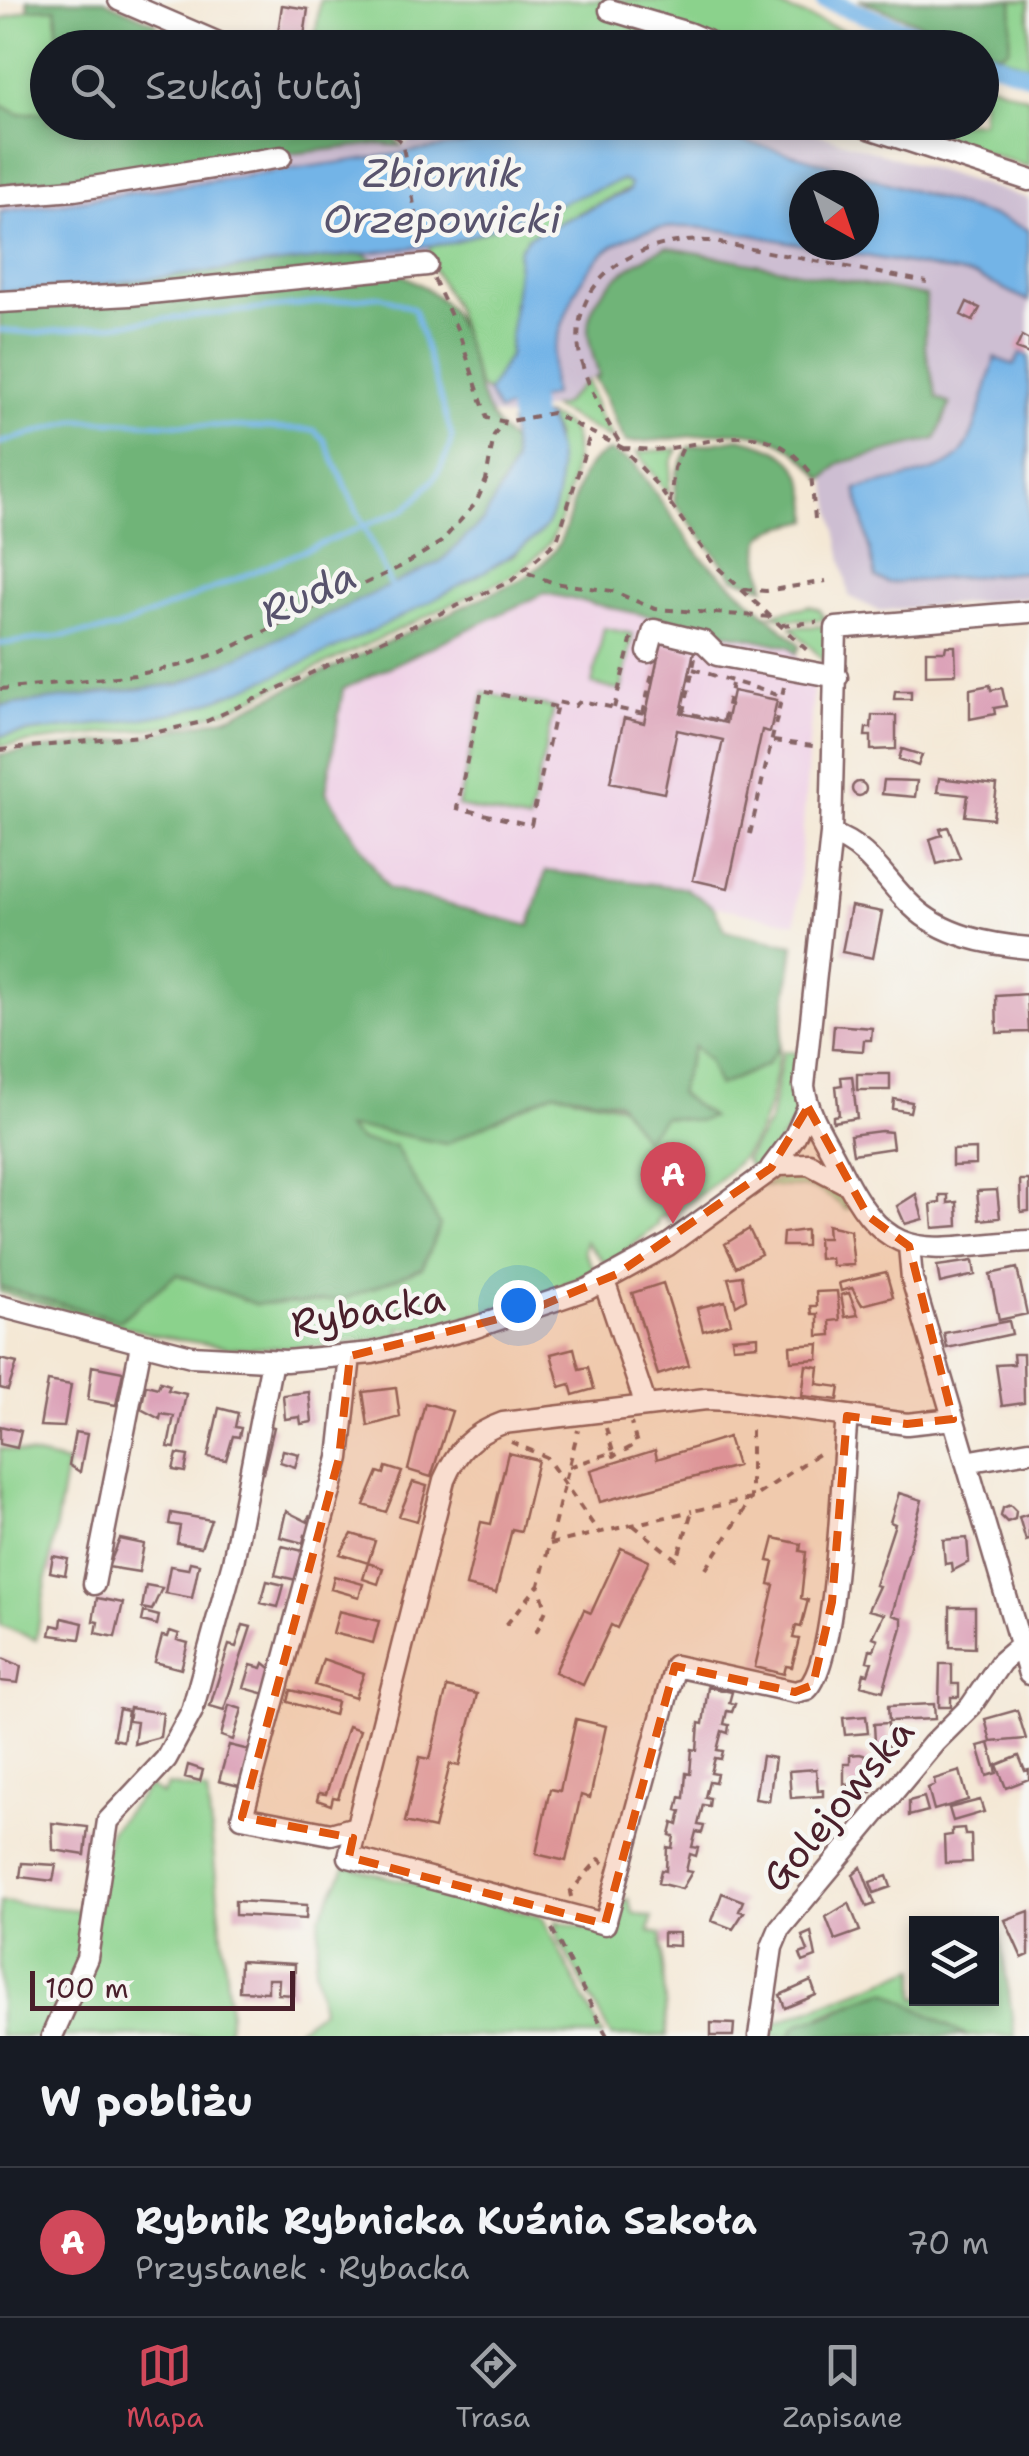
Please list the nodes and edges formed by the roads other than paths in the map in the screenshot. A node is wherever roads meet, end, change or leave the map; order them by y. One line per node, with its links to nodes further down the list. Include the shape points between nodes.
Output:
1 (120, 0): 3 (street)
2 (610, 10): 4 (street)
3 (189, 30)
4 (664, 30)
5 (906, 140): 7 (street)
6 (281, 157): 8 (street)
7 (1029, 180)
8 (0, 196)
9 (425, 259): 10 (street, via 119,296)
10 (0, 302)
11 (1029, 612): 13 (street, via 836,628)
12 (651, 652): 13 (street, via 654,630 699,641 714,670 790,668)
13 (837, 677): 14 (street)
14 (831, 834): 15 (street, via 862,849 928,919 980,943); 16 (street, via 806,1051)
15 (1029, 948)
16 (808, 1107): 17 (street, Rybacka); 18 (street)
17 (771, 1168): 18 (street, via 809,1164); 21 (street, Rybacka, via 668,1245)
18 (846, 1185): 20 (street, via 880,1229)
19 (1029, 1240): 20 (street)
20 (909, 1246): 28 (street, via 909,1267)
21 (604, 1281): 24 (street, Rybacka, via 447,1336); 26 (street)
22 (0, 1306): 23 (street, Rybacka)
23 (141, 1345): 25 (street, Rybacka); 31 (street)
24 (350, 1356): 25 (street, Rybacka); 34 (street, via 340,1458 242,1818 331,1834)
25 (272, 1362): 35 (street, via 233,1562 192,1711 166,1759 108,1820 86,1958)
26 (638, 1413): 27 (street, via 730,1400); 34 (street, via 503,1423 460,1449 444,1480)
27 (848, 1416): 28 (street, via 907,1424); 34 (street, via 832,1602 813,1684 795,1692 674,1666 605,1924 348,1856)
28 (953, 1419): 30 (street)
29 (1029, 1451): 30 (street)
30 (966, 1462): 32 (street)
31 (94, 1584)
32 (1021, 1645): 33 (street); 36 (street, Golejowska, via 780,1928)
33 (1029, 1674)
34 (356, 1826)
35 (52, 2036)
36 (759, 2036)

